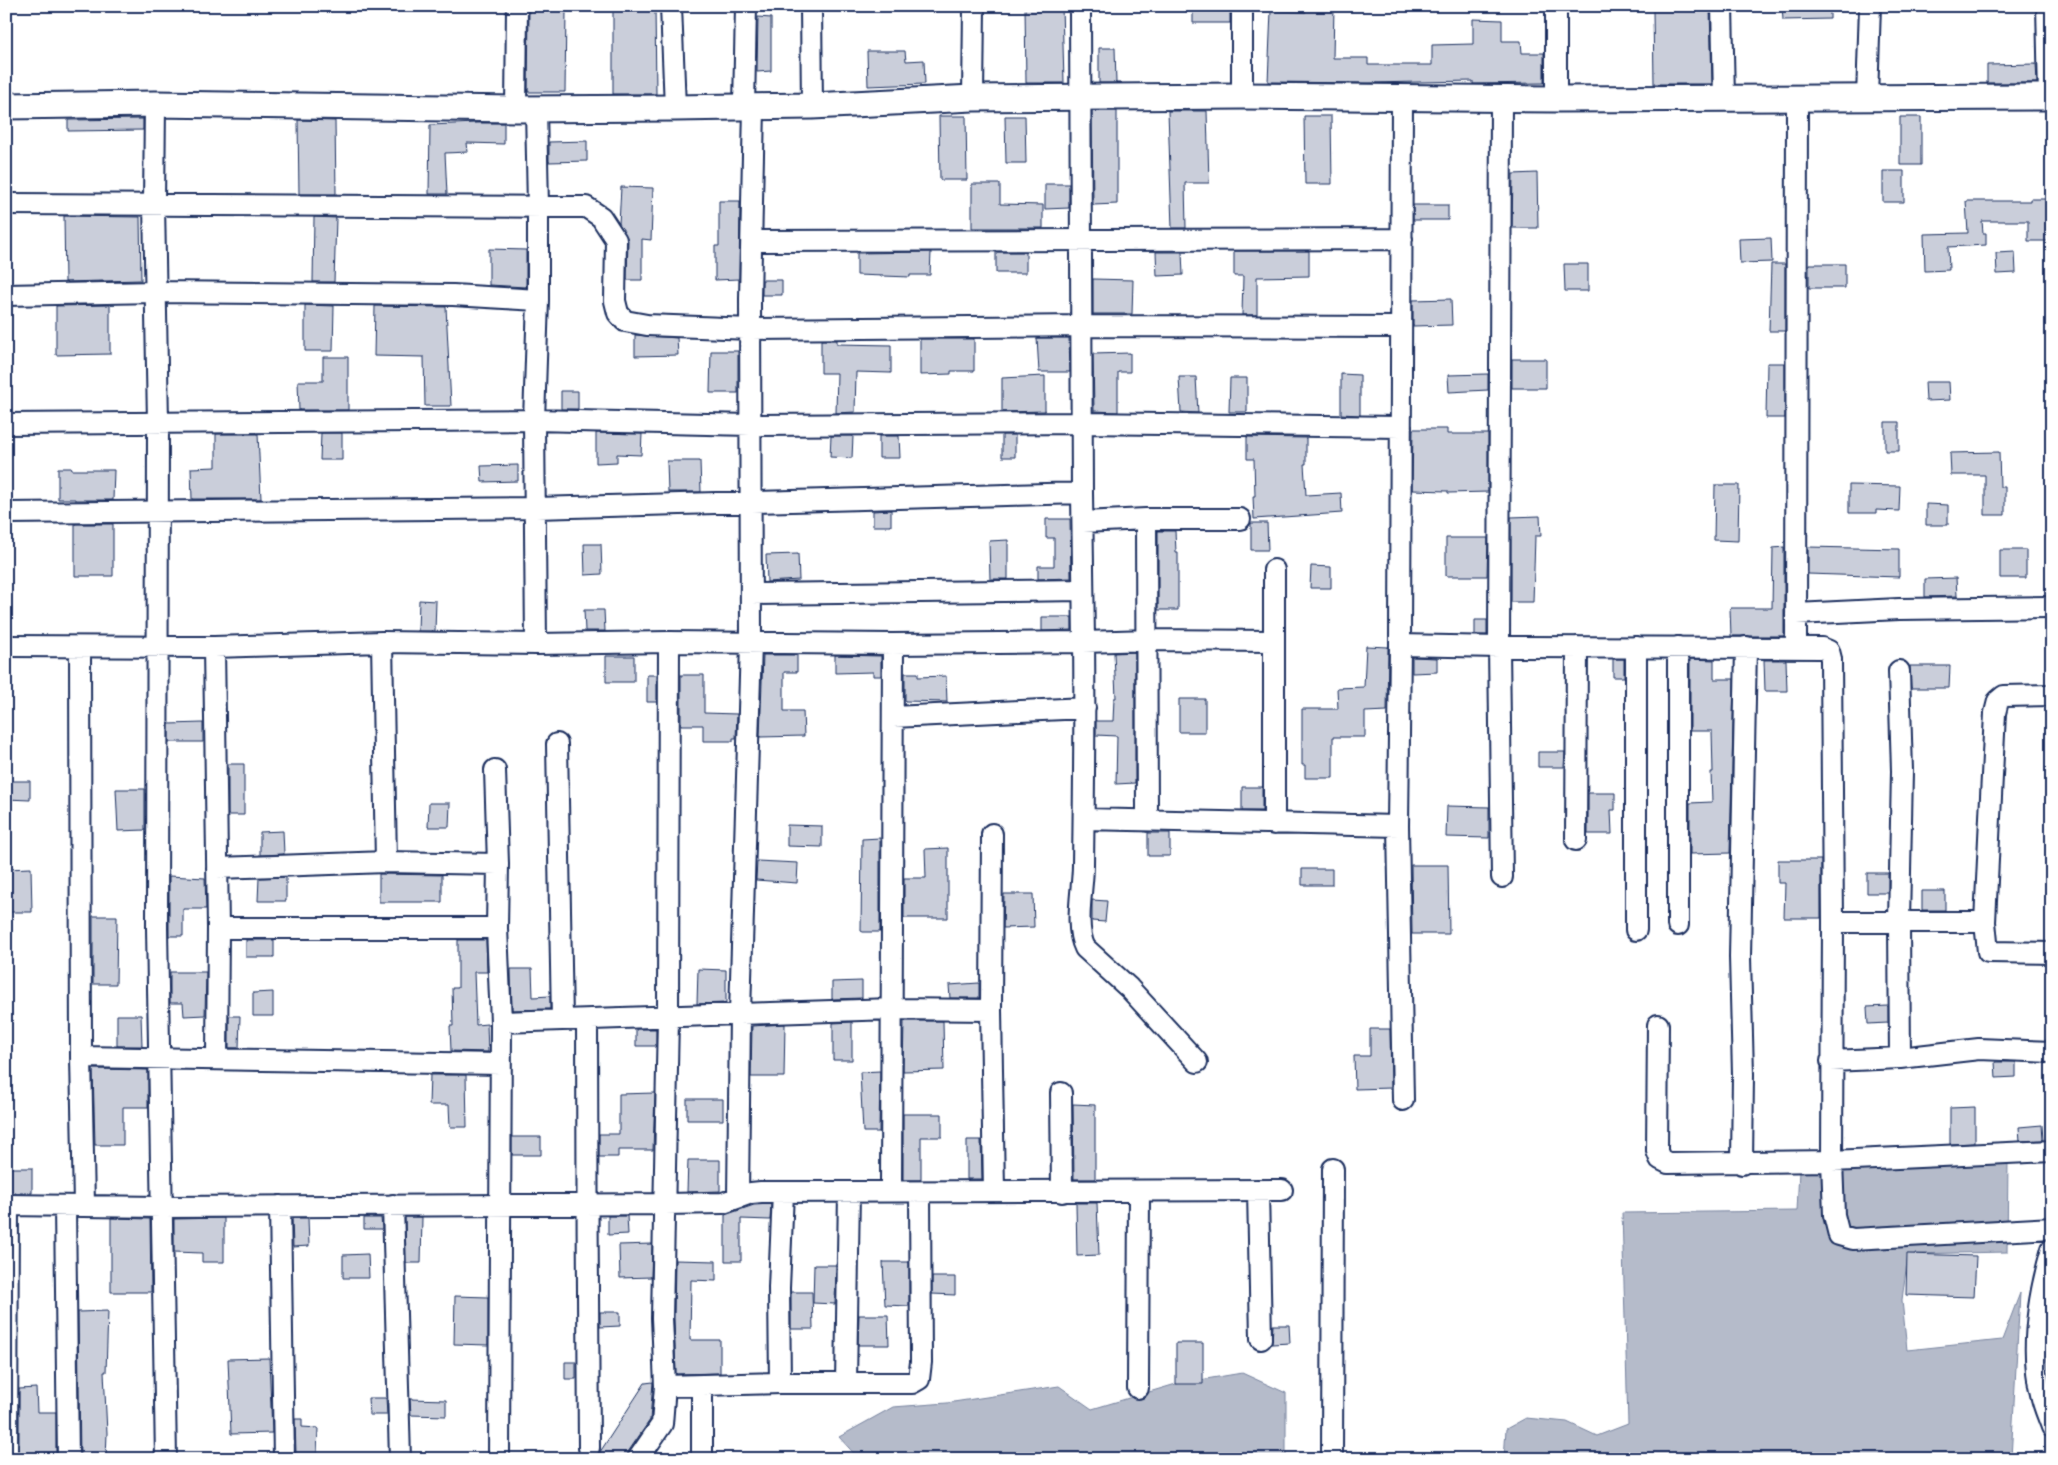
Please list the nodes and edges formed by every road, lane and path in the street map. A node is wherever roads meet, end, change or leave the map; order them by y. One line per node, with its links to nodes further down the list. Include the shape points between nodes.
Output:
1 (517, 6): 27 (street)
2 (671, 6): 26 (street)
3 (746, 6): 25 (street)
4 (810, 6): 24 (street)
5 (974, 6): 16 (street)
6 (1242, 6): 12 (street)
7 (1556, 6): 21 (street)
8 (1722, 6): 18 (street)
9 (1870, 6): 20 (street)
10 (2046, 6): 15 (street)
11 (1080, 13): 13 (street)
12 (1242, 96): 13 (street); 14 (street)
13 (1081, 97): 16 (street); 33 (street)
14 (1402, 97): 17 (street); 31 (street)
15 (2050, 97): 20 (street)
16 (973, 98): 24 (street)
17 (1501, 98): 21 (street); 73 (street)
18 (1724, 98): 19 (street); 21 (street)
19 (1797, 98): 20 (street); 58 (street)
20 (1867, 98)
21 (1556, 99)
22 (155, 104): 23 (street); 27 (street); 29 (street)
23 (6, 106)
24 (812, 106): 25 (street)
25 (749, 107): 26 (street); 32 (street)
26 (675, 108): 27 (street)
27 (526, 109): 30 (street)
28 (6, 204): 29 (street)
29 (154, 204): 30 (street); 34 (street)
30 (538, 207): 36 (street); 39 (street, via 586,207 601,217 616,240 615,301 618,314 626,321)
31 (1402, 239): 33 (street); 38 (street)
32 (752, 241): 33 (street); 39 (street)
33 (1081, 241): 37 (street)
34 (156, 292): 35 (street); 36 (street, via 453,294); 41 (street)
35 (6, 295)
36 (538, 300): 40 (street)
37 (1082, 326): 38 (street); 39 (street); 42 (street)
38 (1401, 327): 45 (street)
39 (751, 329): 44 (street)
40 (534, 420): 41 (street); 44 (street); 48 (street)
41 (158, 422): 43 (street); 49 (street)
42 (1083, 423): 44 (street); 45 (street); 46 (street)
43 (6, 424)
44 (750, 424): 47 (street)
45 (1400, 427): 67 (street)
46 (1082, 493): 47 (street); 53 (street)
47 (750, 502): 48 (street); 56 (street)
48 (536, 508): 49 (street); 65 (street)
49 (158, 512): 50 (street); 71 (street)
50 (6, 513)
51 (1146, 519): 52 (street); 53 (street); 59 (street)
52 (1240, 519)
53 (1083, 522): 55 (street)
54 (1274, 570): 60 (street)
55 (1083, 590): 56 (street); 63 (street)
56 (751, 594): 64 (street)
57 (2052, 607): 58 (street)
58 (1796, 614): 77 (street)
59 (1148, 640): 60 (street); 63 (street); 85 (street)
60 (1273, 640): 86 (street)
61 (382, 642): 65 (street); 72 (street); 90 (street)
62 (669, 642): 64 (street); 65 (street); 105 (street)
63 (1084, 642): 66 (street); 80 (street)
64 (750, 643): 66 (street); 104 (street)
65 (536, 644)
66 (893, 644): 81 (street)
67 (1400, 645): 73 (street); 87 (street)
68 (6, 646): 70 (street)
69 (1746, 646): 76 (street); 77 (street); 122 (street, via 1740,957)
70 (80, 647): 71 (street); 111 (street)
71 (157, 647): 72 (street); 113 (street)
72 (214, 647): 92 (street)
73 (1499, 647): 74 (street); 93 (street)
74 (1577, 647): 75 (street); 89 (street)
75 (1636, 647): 76 (street); 100 (street)
76 (1678, 647): 97 (street)
77 (1796, 648): 94 (street, via 1822,648 1829,651 1831,658)
78 (1899, 671): 95 (street, via 1902,771)
79 (2052, 695): 96 (street, via 2004,696 1998,701)
80 (1085, 708): 81 (street); 84 (street)
81 (893, 717): 102 (street)
82 (557, 744): 106 (street)
83 (495, 770): 91 (street)
84 (1084, 819): 85 (street); 116 (street, via 1081,939 1086,948 1129,988)
85 (1147, 821): 86 (street)
86 (1274, 824): 87 (street)
87 (1398, 826): 119 (street)
88 (992, 834): 103 (street)
89 (1576, 840)
90 (386, 862): 91 (street); 92 (street)
91 (498, 864): 99 (street)
92 (217, 868): 98 (street)
93 (1502, 877)
94 (1834, 922): 95 (street); 115 (street)
95 (1899, 922): 96 (street); 112 (street)
96 (1985, 922): 101 (street, via 1988,952)
97 (1678, 925)
98 (218, 928): 99 (street); 114 (street)
99 (497, 928): 108 (street)
100 (1636, 930)
101 (2052, 953)
102 (892, 1009): 103 (street); 104 (street); 126 (street)
103 (991, 1010): 127 (street)
104 (740, 1013): 105 (street); 133 (street)
105 (668, 1018): 107 (street); 136 (street)
106 (562, 1020): 107 (street); 108 (street)
107 (587, 1020): 135 (street)
108 (501, 1022): 117 (street)
109 (1658, 1025): 122 (street, via 1656,1141 1660,1159 1668,1163)
110 (2052, 1052): 112 (street, via 1979,1049)
111 (81, 1057): 113 (street); 138 (street)
112 (1900, 1058): 115 (street)
113 (158, 1059): 114 (street); 141 (street)
114 (217, 1059): 117 (street)
115 (1831, 1060): 121 (street)
116 (1197, 1062)
117 (500, 1064): 134 (street)
118 (1061, 1093): 132 (street)
119 (1403, 1100)
120 (2052, 1151): 121 (street)
121 (1832, 1162): 122 (street); 142 (street, via 1836,1226 1839,1235 1847,1238)
122 (1742, 1164)
123 (1333, 1169): 161 (street)
124 (1258, 1190): 125 (street); 128 (street); 144 (street)
125 (1282, 1190)
126 (891, 1191): 130 (street); 131 (street)
127 (994, 1191): 131 (street); 132 (street)
128 (1139, 1191): 132 (street); 149 (street)
129 (783, 1192): 130 (street); 133 (street, via 751,1193); 146 (street)
130 (849, 1192): 145 (street)
131 (920, 1192): 145 (street, via 919,1379 912,1383)
132 (1062, 1192)
133 (738, 1197): 136 (street, via 723,1203)
134 (501, 1204): 135 (street); 139 (street); 158 (street)
135 (589, 1204): 136 (street); 152 (street)
136 (665, 1204): 148 (street, via 662,1318)
137 (7, 1205): 138 (street); 150 (street)
138 (74, 1205): 141 (street); 154 (street)
139 (394, 1205): 140 (street); 157 (street)
140 (280, 1206): 141 (street); 156 (street)
141 (161, 1207): 155 (street)
142 (2052, 1228)
143 (2052, 1249): 151 (street, via 2045,1273 2035,1344 2040,1393)
144 (1261, 1339)
145 (846, 1382): 146 (street)
146 (780, 1383): 147 (street)
147 (702, 1385): 148 (street); 160 (street)
148 (665, 1386): 159 (street, via 662,1424)
149 (1138, 1388)
150 (7, 1390): 153 (street)
151 (2052, 1427)
152 (589, 1448)
153 (7, 1459)
154 (68, 1459)
155 (166, 1459)
156 (284, 1459)
157 (400, 1459)
158 (499, 1459)
159 (638, 1459)
160 (702, 1459)
161 (1332, 1459)

